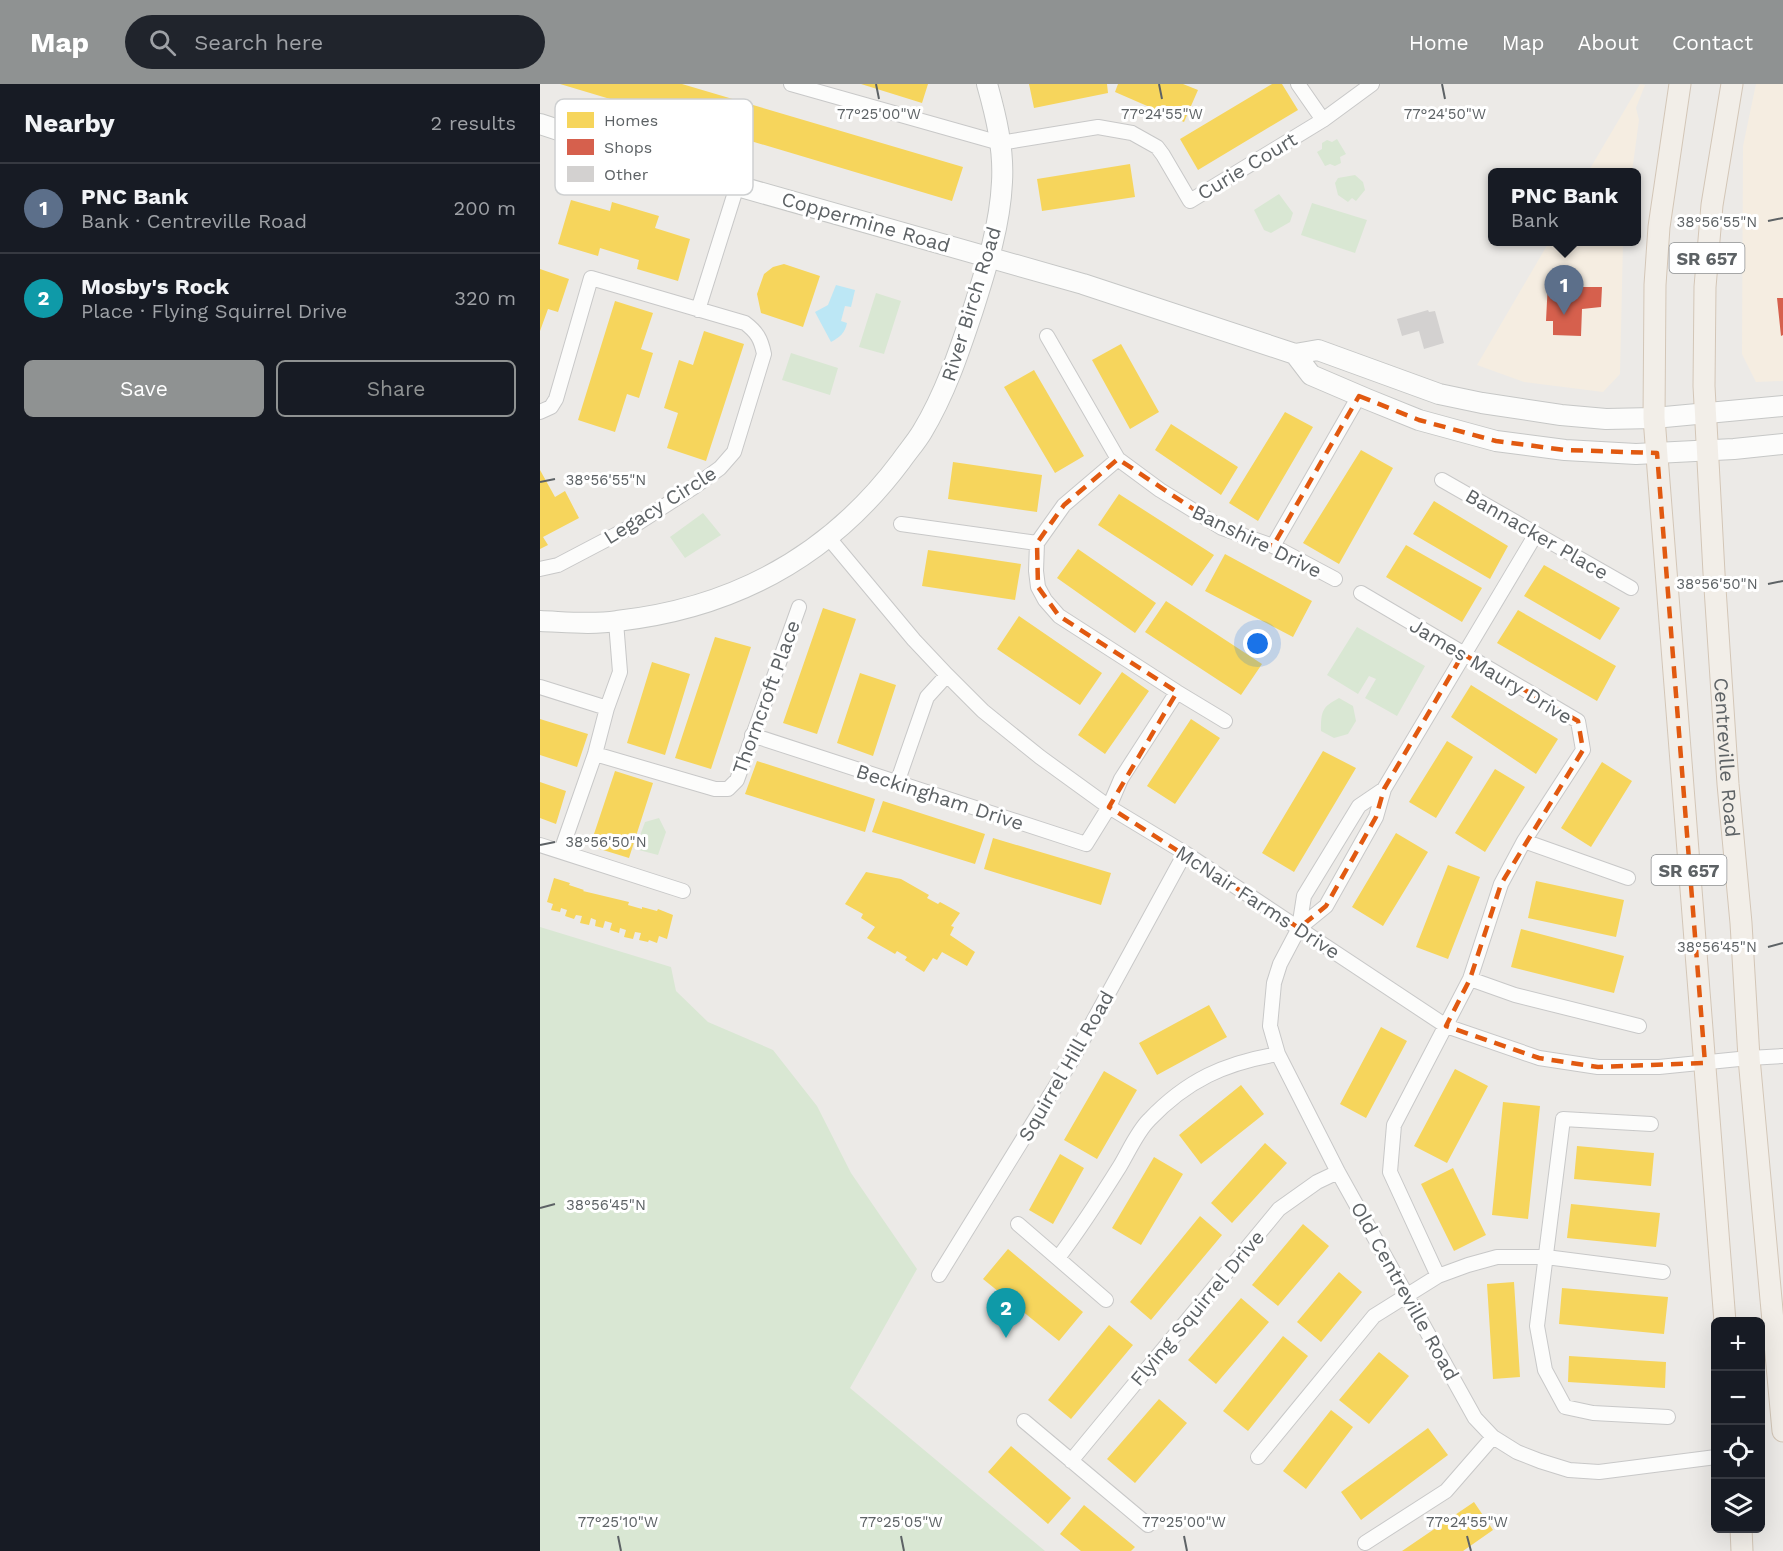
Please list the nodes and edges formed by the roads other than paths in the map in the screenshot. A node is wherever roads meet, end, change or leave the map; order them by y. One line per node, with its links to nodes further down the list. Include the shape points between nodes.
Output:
1 (790, 84): 10 (street)
2 (987, 84): 10 (street, River Birch Road)
3 (1298, 84): 7 (street)
4 (1372, 84): 7 (street, Curie Court)
5 (1680, 84): 21 (main road, SR 657, via 1659,227)
6 (1732, 84): 20 (main road, Centreville Road / SR 657, via 1712,205 1705,287)
7 (1323, 120): 10 (street, Curie Court, via 1190,201 1163,154 1132,133 1098,127)
8 (540, 124): 9 (street, Coppermine Road)
9 (555, 129)
10 (1000, 143): 13 (street, River Birch Road, via 1000,202)
11 (753, 191): 13 (street, Coppermine Road)
12 (734, 195): 14 (street)
13 (988, 257): 16 (street, Coppermine Road); 29 (street, River Birch Road, via 946,387 922,433 878,491)
14 (698, 310): 19 (street, Legacy Circle, via 591,278 556,399 551,407); 32 (street, Legacy Circle, via 745,323 761,340 764,354 734,452 712,474 638,523 558,566)
15 (1047, 336): 25 (street, Banshire Drive)
16 (1295, 354): 17 (street, via 1311,375); 21 (street, Coppermine Road, via 1318,350 1432,392 1482,403 1606,419)
17 (1359, 396): 24 (street, via 1419,420 1496,441 1582,452); 31 (street)
18 (1783, 406): 20 (street, Coppermine Road)
19 (540, 412)
20 (1705, 413): 21 (street, Coppermine Road); 23 (main road, Centreville Road / SR 657)
21 (1654, 418): 24 (main road, SR 657)
22 (1783, 444): 23 (street)
23 (1707, 450): 24 (street); 62 (main road, Centreville Road / SR 657)
24 (1657, 453): 63 (main road, SR 657)
25 (1118, 459): 30 (street, via 1064,505); 31 (street, Banshire Drive, via 1222,528)
26 (1442, 480): 28 (street, Bannacker Place)
27 (901, 524): 30 (street)
28 (1536, 534): 34 (street, Bannacker Place); 39 (street)
29 (828, 537): 38 (street, River Birch Road, via 789,565 718,599 674,612); 40 (street, McNair Farms Drive)
30 (1037, 543): 42 (street, via 1038,587 1059,616)
31 (1273, 546): 33 (street, Banshire Drive)
32 (540, 569)
33 (1335, 579)
34 (1631, 588)
35 (1361, 593): 39 (street, James Maury Drive)
36 (799, 607): 45 (street, Thorncroft Place)
37 (540, 621): 38 (street, River Birch Road)
38 (616, 622): 43 (street, via 620,672)
39 (1463, 654): 48 (street); 50 (street, James Maury Drive, via 1578,722 1583,750)
40 (947, 675): 47 (street, via 927,697); 49 (street, McNair Farms Drive, via 983,711)
41 (540, 687): 43 (street)
42 (1177, 692): 44 (street); 49 (street, via 1121,779)
43 (607, 708): 46 (street)
44 (1226, 721)
45 (752, 735): 46 (street, Thorncroft Place, via 737,780 728,789 715,789); 47 (street, Beckingham Drive)
46 (595, 754): 52 (street)
47 (897, 783): 49 (street, Beckingham Drive, via 1086,844)
48 (1384, 789): 56 (street, via 1376,817 1326,906); 56 (street, via 1359,806 1310,886 1304,896)
49 (1109, 807): 53 (street, McNair Farms Drive)
50 (1524, 841): 54 (street); 57 (street, James Maury Drive, via 1501,884)
51 (540, 844): 52 (street)
52 (561, 851): 55 (street)
53 (1185, 853): 56 (street, McNair Farms Drive); 70 (street, Squirrel Hill Road, via 1073,1058)
54 (1628, 878)
55 (683, 891)
56 (1299, 928): 58 (street, McNair Farms Drive); 60 (street, Old Centreville Road, via 1280,964 1275,983 1270,1026)
57 (1470, 979): 58 (street, James Maury Drive); 59 (street)
58 (1446, 1026): 63 (street, McNair Farms Drive, via 1539,1058 1598,1067); 71 (street, James Maury Drive, via 1394,1125 1390,1172)
59 (1639, 1026)
60 (1278, 1054): 65 (street, Old Centreville Road); 68 (street, via 1219,1069 1181,1091 1148,1121 1082,1227)
61 (1783, 1056): 62 (street, McNair Farms Drive)
62 (1749, 1058): 63 (street, McNair Farms Drive); 77 (main road, Centreville Road / SR 657)
63 (1705, 1063): 74 (main road, SR 657)
64 (1650, 1124): 67 (street, via 1563,1119)
65 (1338, 1172): 72 (street, Old Centreville Road); 81 (street, Flying Squirrel Drive, via 1280,1209)
66 (1018, 1224): 68 (street)
67 (1546, 1257): 69 (street); 71 (street, via 1497,1257); 75 (street, via 1537,1326 1545,1370 1565,1407 1593,1413)
68 (1058, 1258): 73 (street)
69 (1663, 1272)
70 (939, 1275)
71 (1438, 1276): 72 (street)
72 (1406, 1294): 78 (street, Old Centreville Road, via 1475,1418); 79 (street, via 1374,1316)
73 (1106, 1300)
74 (1725, 1317)
75 (1668, 1417)
76 (1024, 1421): 81 (street)
77 (1783, 1431)
78 (1493, 1437): 80 (street, Old Centreville Road, via 1540,1461 1584,1472); 84 (street, via 1446,1491)
79 (1258, 1457)
80 (1711, 1458)
81 (1071, 1461): 82 (street)
82 (1148, 1525)
83 (1741, 1533): 85 (main road)
84 (1365, 1543)
85 (1742, 1551)

